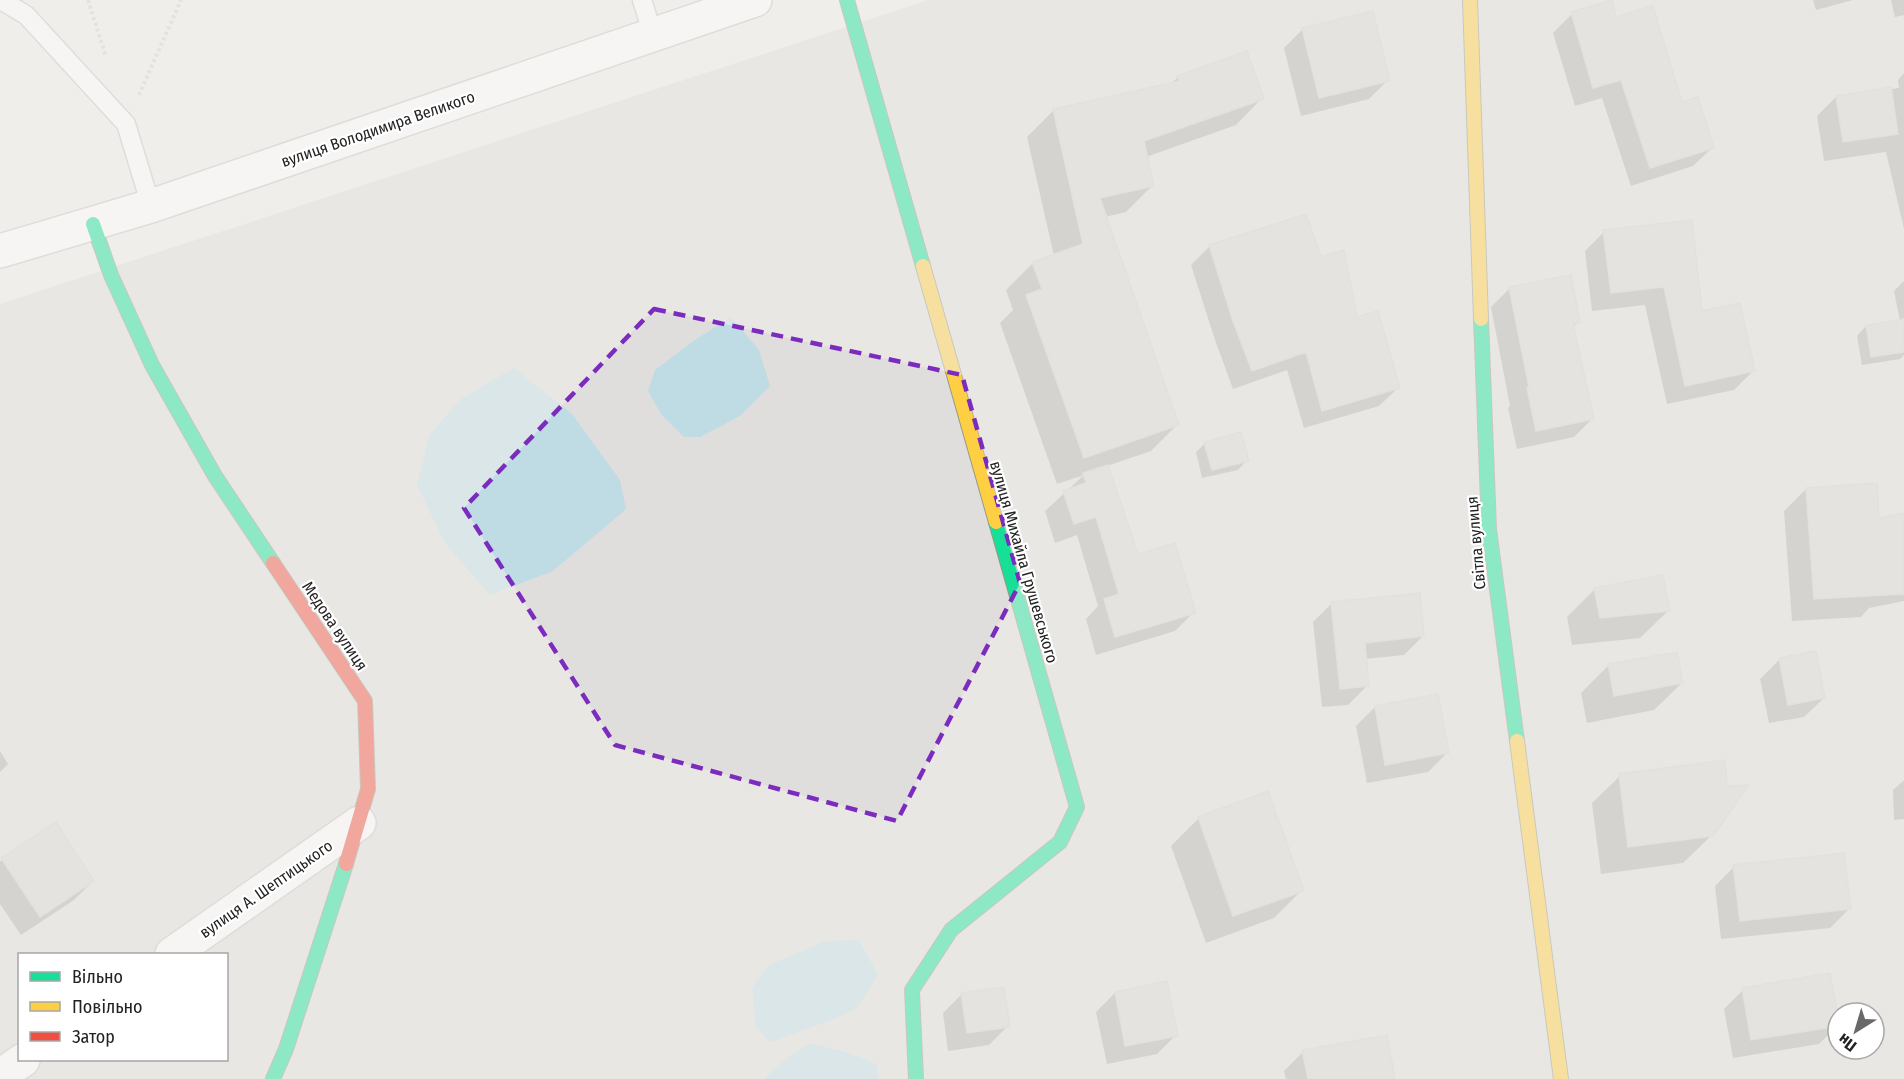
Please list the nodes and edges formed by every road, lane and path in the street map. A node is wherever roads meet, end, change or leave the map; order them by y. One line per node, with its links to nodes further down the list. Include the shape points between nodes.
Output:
1 (1, 0): 8 (lane, via 26,15)
2 (181, 0): 8 (path)
3 (642, 0): 7 (lane)
4 (755, 0): 7 (street, вулиця Володимира Великого)
5 (847, 0): 17 (street, вулиця Михайла Грушевського, via 1077,807 1060,842 951,930 918,979 912,990)
6 (1470, 0): 18 (street, Світла вулиця, via 1489,529)
7 (653, 34): 9 (street, вулиця Володимира Великого)
8 (126, 124): 9 (lane)
9 (151, 206): 10 (street, вулиця Володимира Великого)
10 (93, 224): 11 (street, вулиця Володимира Великого); 12 (street, Медова вулиця, via 111,275 152,365 214,476 365,701 368,789)
11 (0, 251)
12 (359, 823): 13 (street, вулиця А. Шептицького); 16 (street, Медова вулиця)
13 (173, 953)
14 (20, 1061): 15 (street)
15 (0, 1076)
16 (273, 1079)
17 (916, 1079)
18 (1561, 1079)

